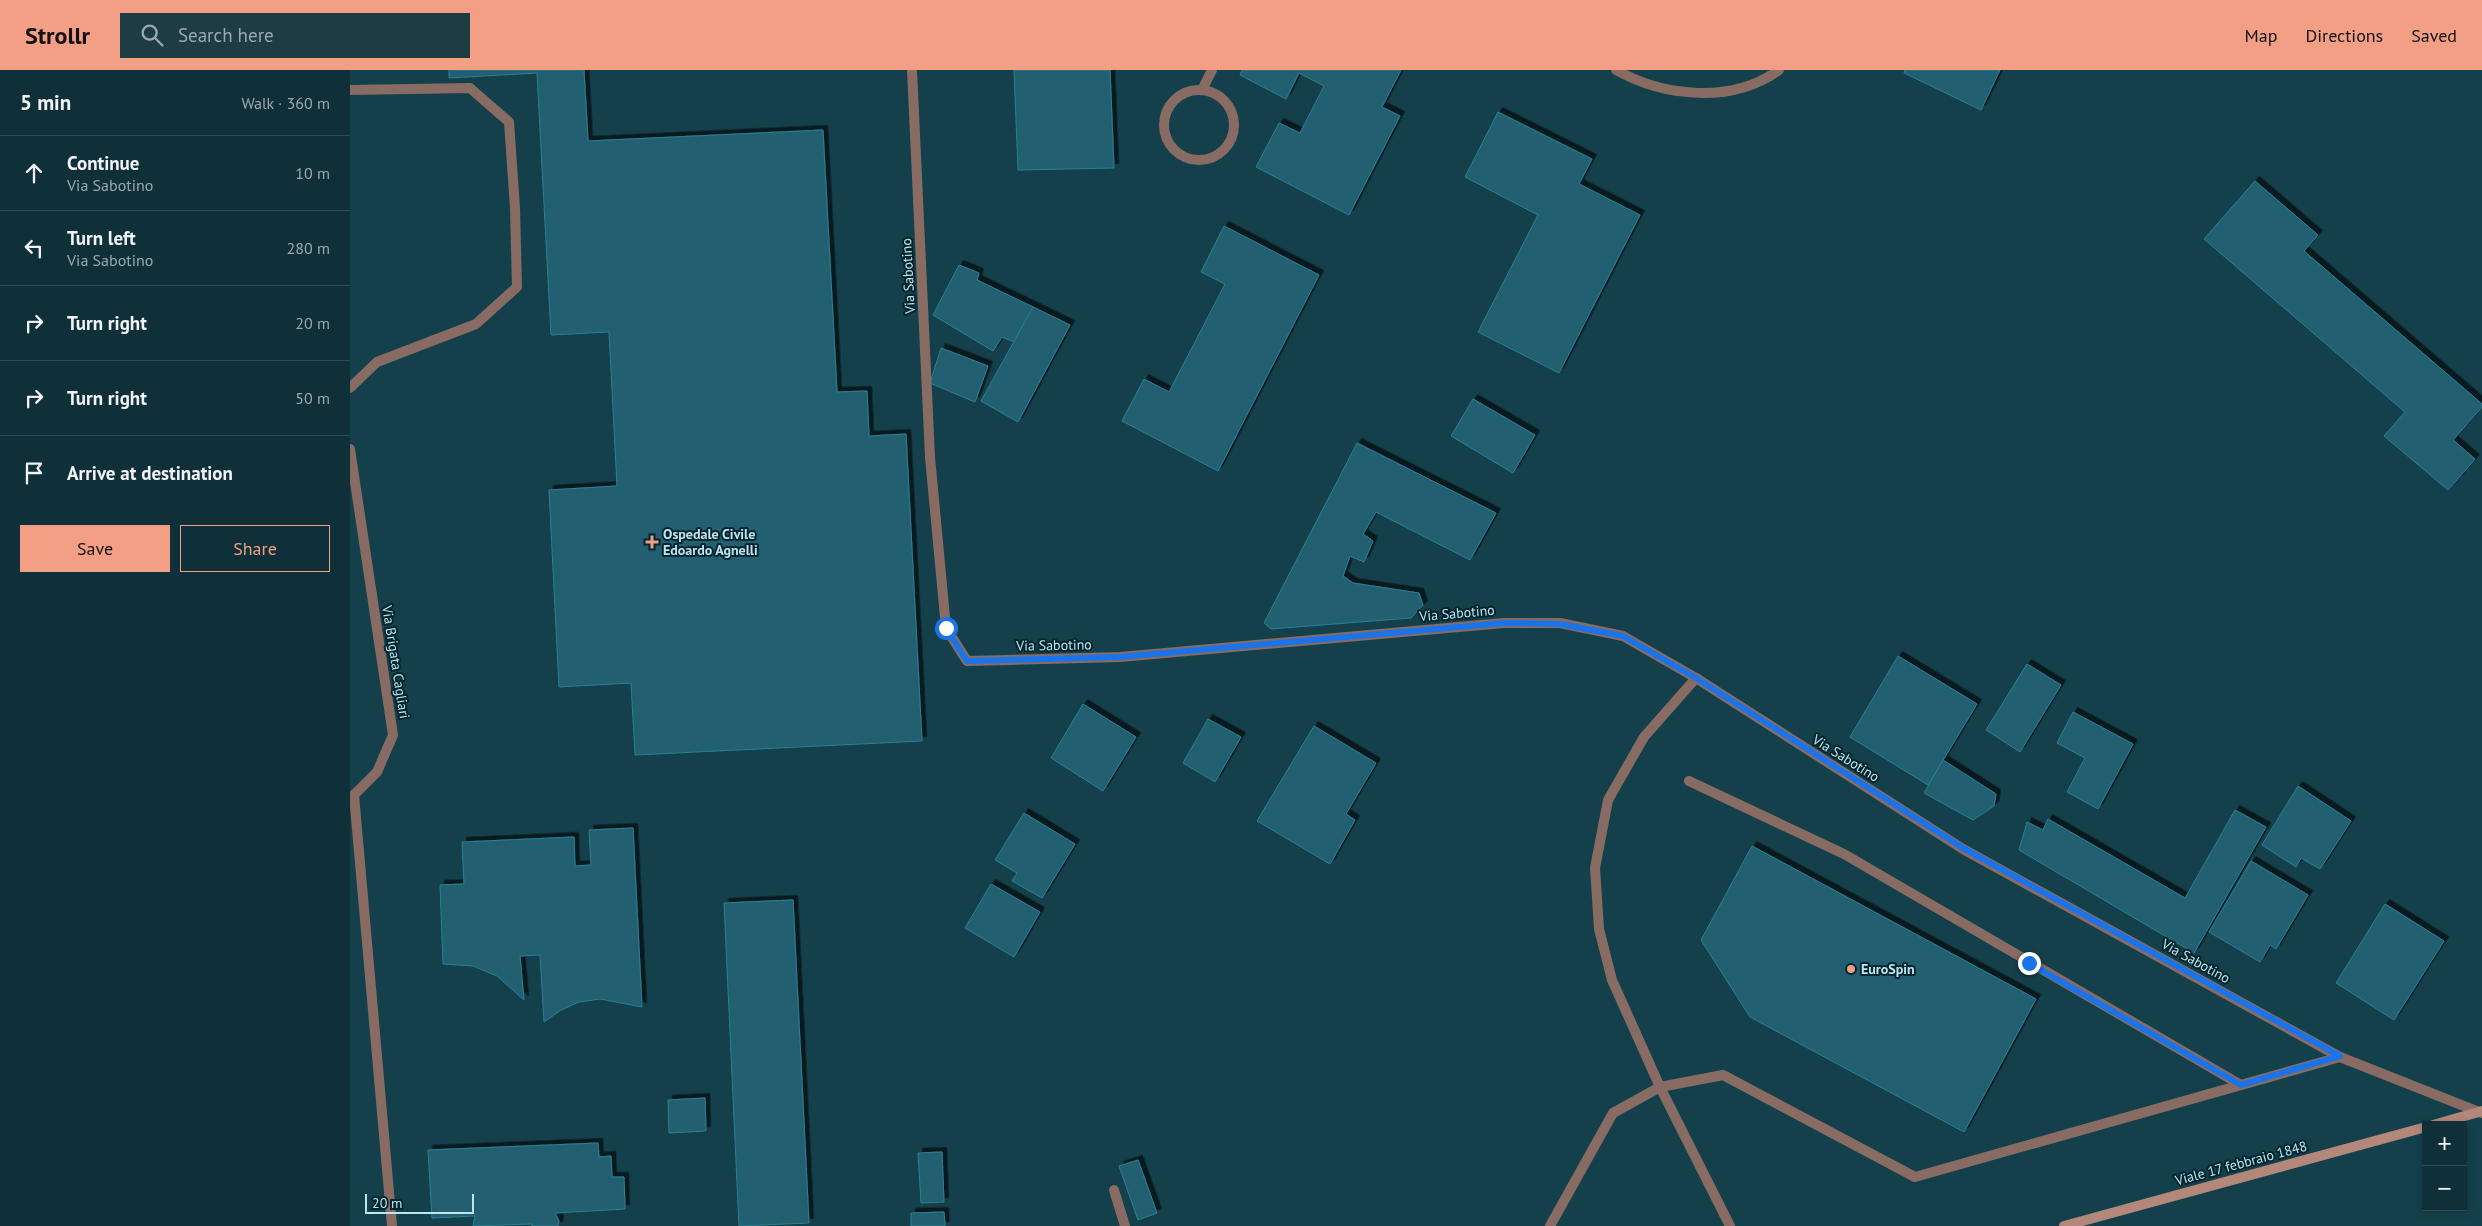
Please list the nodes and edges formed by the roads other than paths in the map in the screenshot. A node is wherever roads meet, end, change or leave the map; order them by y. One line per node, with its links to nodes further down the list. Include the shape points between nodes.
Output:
1 (912, 70): 9 (street, Via Sabotino, via 930,457 946,628 967,661 1120,657 1504,623 1560,624 1623,636)
2 (1212, 70): 6 (street)
3 (1616, 70): 4 (street, via 1656,88 1688,93 1751,85)
4 (1779, 70)
5 (350, 90): 7 (street, via 470,88 509,122 517,287 476,324 377,362)
6 (1202, 90): 6 (street, via 1190,91 1171,103 1163,126 1172,148 1180,155 1202,160 1223,150 1233,130 1233,118 1222,99)
7 (350, 388)
8 (350, 449): 11 (street, Via Brigata Cagliari, via 393,735 377,772)
9 (1696, 678): 12 (street, Via Sabotino, via 1963,848); 14 (street, via 1644,738 1608,800 1595,868 1599,929 1612,980)
10 (1689, 781): 13 (street, via 1844,854)
11 (352, 797): 19 (street, Via Brigata Cagliari)
12 (2340, 1056): 13 (street); 15 (street, Via Sabotino)
13 (2241, 1085): 14 (street, via 1915,1177 1723,1075)
14 (1660, 1087): 21 (street, via 1613,1113); 22 (street)
15 (2481, 1112): 16 (street)
16 (2448, 1121)
17 (2422, 1128): 23 (street, Viale 17 febbraio 1848)
18 (1114, 1190): 20 (street)
19 (392, 1226)
20 (1125, 1226)
21 (1550, 1226)
22 (1730, 1226)
23 (2064, 1226)

